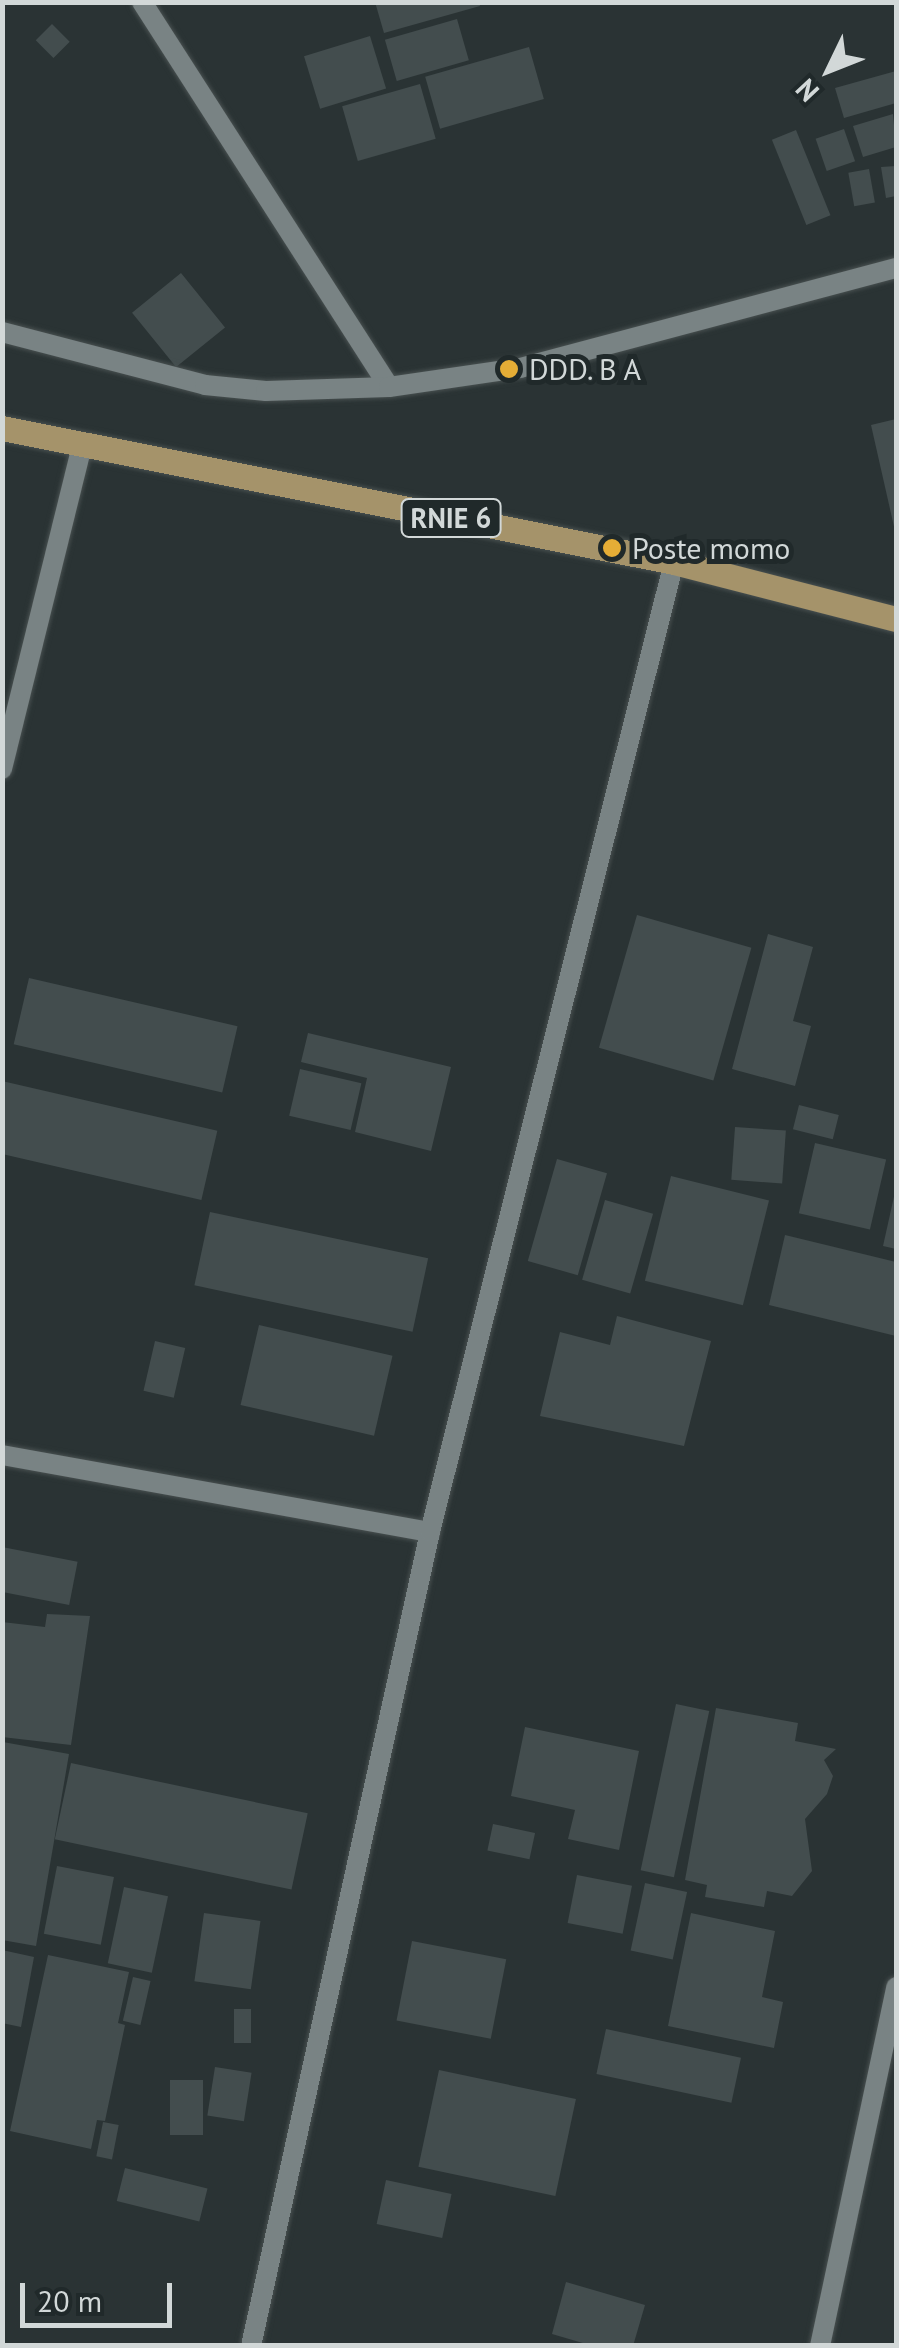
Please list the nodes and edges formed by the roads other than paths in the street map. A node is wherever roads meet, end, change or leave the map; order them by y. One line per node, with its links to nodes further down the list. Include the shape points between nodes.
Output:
1 (142, 2): 4 (street)
2 (896, 268): 4 (street, via 520,368)
3 (2, 332): 4 (street, via 205,385 266,392)
4 (389, 388)
5 (2, 428): 6 (main road, RNIE 6)
6 (82, 446): 7 (main road, RNIE 6); 9 (street)
7 (674, 562): 8 (main road, RNIE 6); 11 (street)
8 (896, 619)
9 (2, 768)
10 (2, 1456): 11 (street)
11 (430, 1532): 13 (street)
12 (896, 1987): 14 (street)
13 (252, 2346)
14 (820, 2346)

